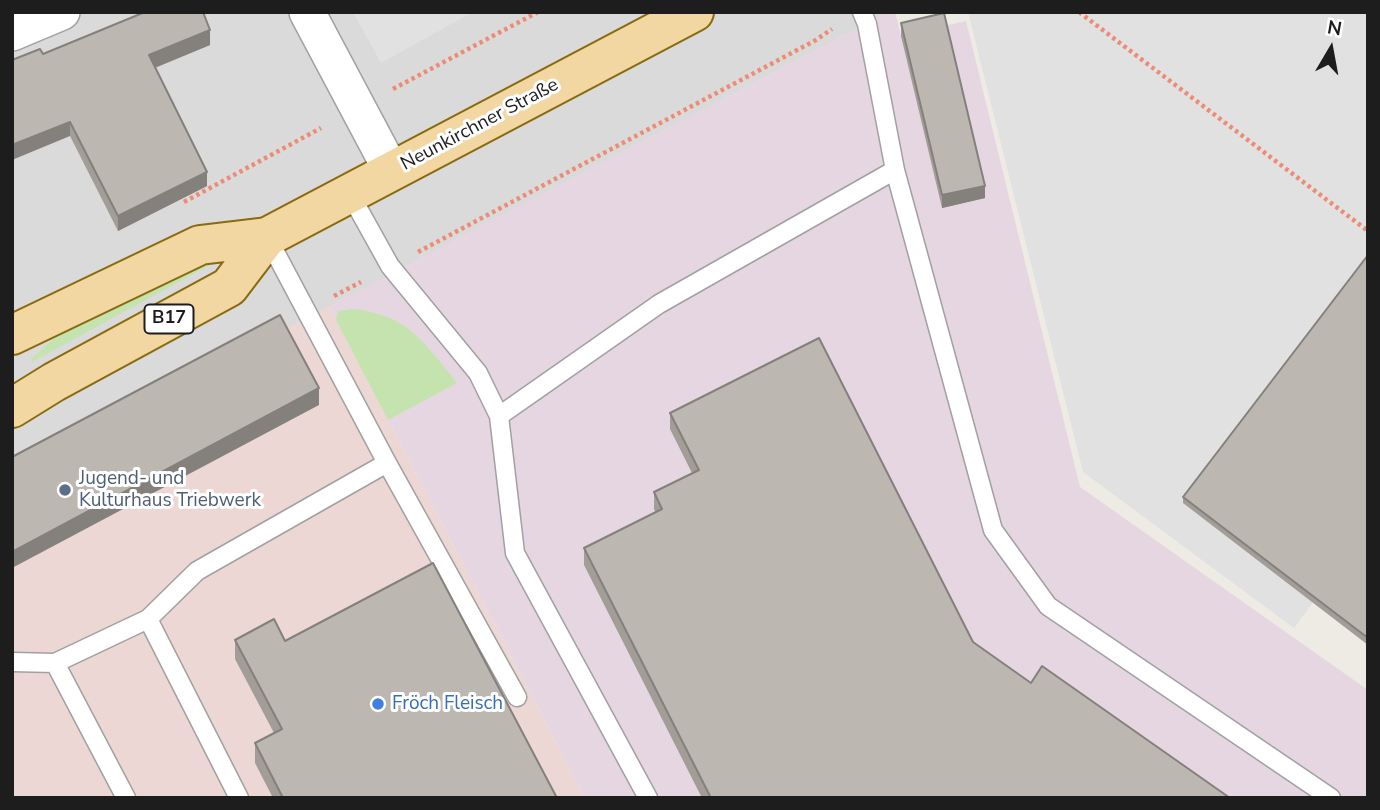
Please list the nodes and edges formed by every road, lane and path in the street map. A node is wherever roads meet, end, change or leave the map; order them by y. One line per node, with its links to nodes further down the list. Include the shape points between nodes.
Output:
1 (62, 12): 8 (street)
2 (307, 12): 9 (street)
3 (538, 12): 9 (path)
4 (694, 12): 11 (main road, Neunkirchner Straße / B17)
5 (862, 12): 10 (lane)
6 (1079, 12): 14 (path)
7 (836, 26): 16 (path)
8 (12, 33)
9 (358, 108): 11 (street); 13 (path)
10 (895, 170): 20 (lane, via 659,304); 29 (lane, via 993,530 1048,606)
11 (392, 172): 12 (main road, Neunkirchner Straße / B17)
12 (350, 194): 15 (main road, Neunkirchner Straße / B17); 16 (lane)
13 (180, 204)
14 (1368, 231)
15 (267, 237): 17 (lane); 18 (main road, Neunkirchner Straße / B17, via 200,245); 19 (main road, Neunkirchner Straße / B17, via 229,287)
16 (390, 266): 17 (path); 20 (lane, via 478,373)
17 (306, 310): 21 (lane)
18 (12, 335)
19 (12, 408)
20 (499, 416): 28 (lane, via 515,553)
21 (387, 463): 22 (lane, via 197,571); 25 (lane)
22 (148, 619): 24 (lane); 27 (lane)
23 (12, 662): 24 (lane)
24 (55, 663): 26 (lane)
25 (517, 697)
26 (126, 798)
27 (239, 798)
28 (648, 798)
29 (1331, 798)

